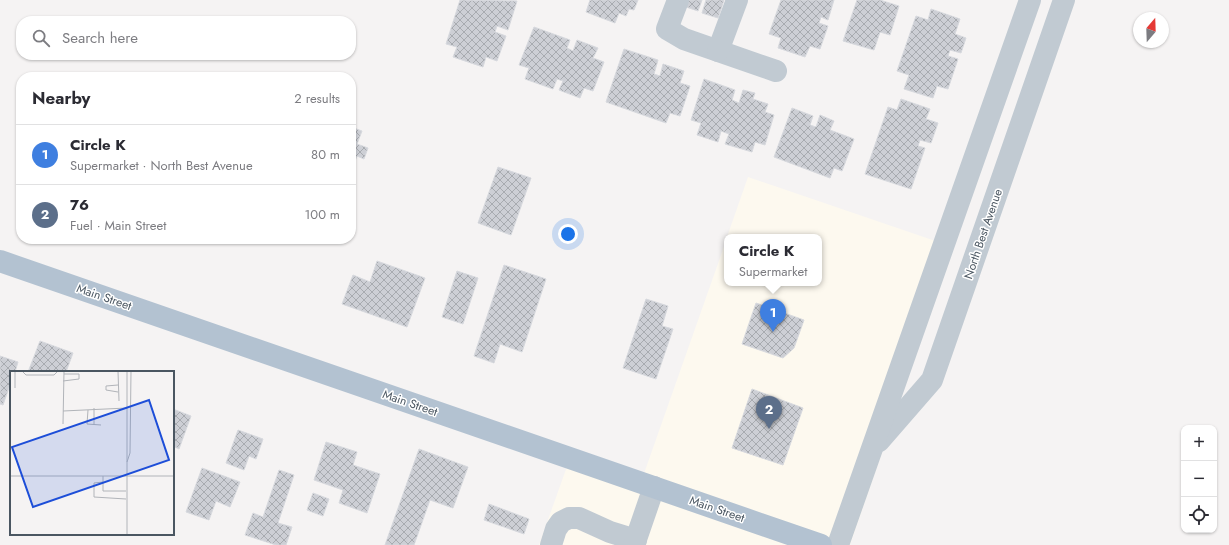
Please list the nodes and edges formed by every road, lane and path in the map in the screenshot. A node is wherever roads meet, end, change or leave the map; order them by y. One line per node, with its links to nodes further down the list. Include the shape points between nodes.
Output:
1 (678, 0): 5 (street, via 667,28 684,40)
2 (737, 0): 5 (street)
3 (1064, 0): 8 (street, North Best Avenue, via 932,380)
4 (1023, 2): 8 (street, North Best Avenue)
5 (718, 51): 6 (street)
6 (776, 71)
7 (0, 261): 9 (main road, Main Street)
8 (872, 450): 13 (street, North Best Avenue)
9 (654, 487): 10 (street); 12 (main road, Main Street)
10 (635, 543): 11 (street, via 579,518 569,518 561,522 556,529)
11 (551, 545)
12 (821, 545)
13 (838, 545)

